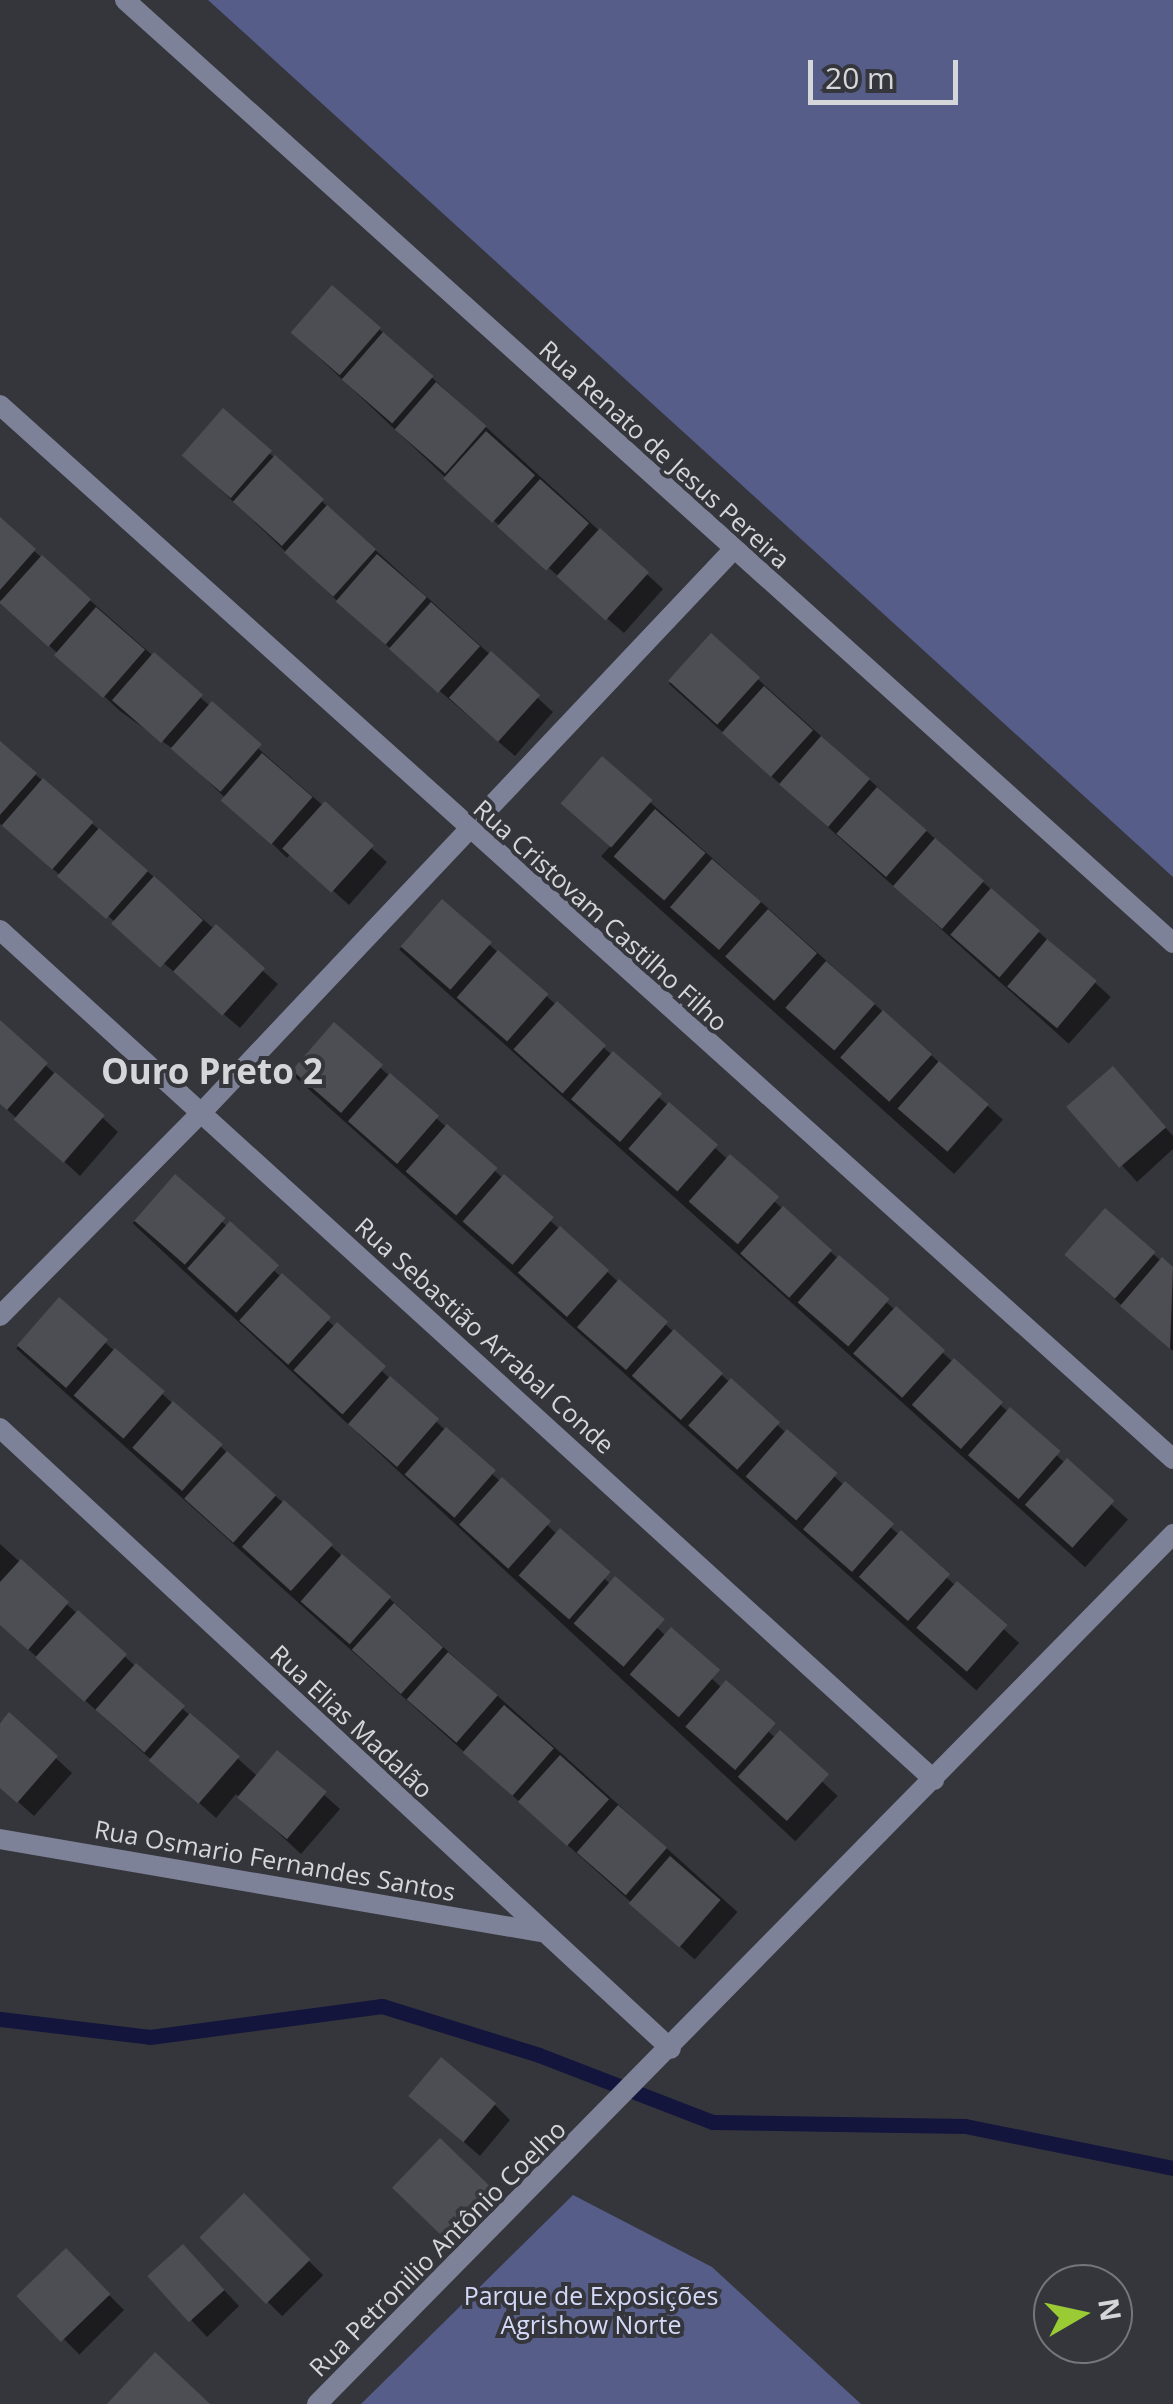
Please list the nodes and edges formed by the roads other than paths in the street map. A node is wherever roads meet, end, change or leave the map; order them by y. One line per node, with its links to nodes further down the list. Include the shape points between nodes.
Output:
1 (125, 0): 3 (street, Rua Renato de Jesus Pereira)
2 (0, 404): 4 (street, Rua Cristovam Castilho Filho)
3 (732, 550): 4 (street); 6 (street, Rua Renato de Jesus Pereira)
4 (466, 828): 7 (street); 10 (street, Rua Cristovam Castilho Filho)
5 (0, 930): 7 (street, Rua Sebastião Arrabal Conde)
6 (1173, 943)
7 (203, 1112): 8 (street); 12 (street, Rua Sebastião Arrabal Conde)
8 (0, 1316)
9 (0, 1428): 14 (street, Rua Elias Madalão)
10 (1173, 1460)
11 (1173, 1534): 12 (street, Rua Petronilio Antônio Coelho)
12 (934, 1780): 15 (street, Rua Petronilio Antônio Coelho)
13 (0, 1838): 14 (street, Rua Osmario Fernandes Santos)
14 (542, 1932): 15 (street, Rua Elias Madalão)
15 (671, 2049): 16 (street, Rua Petronilio Antônio Coelho)
16 (316, 2404)

